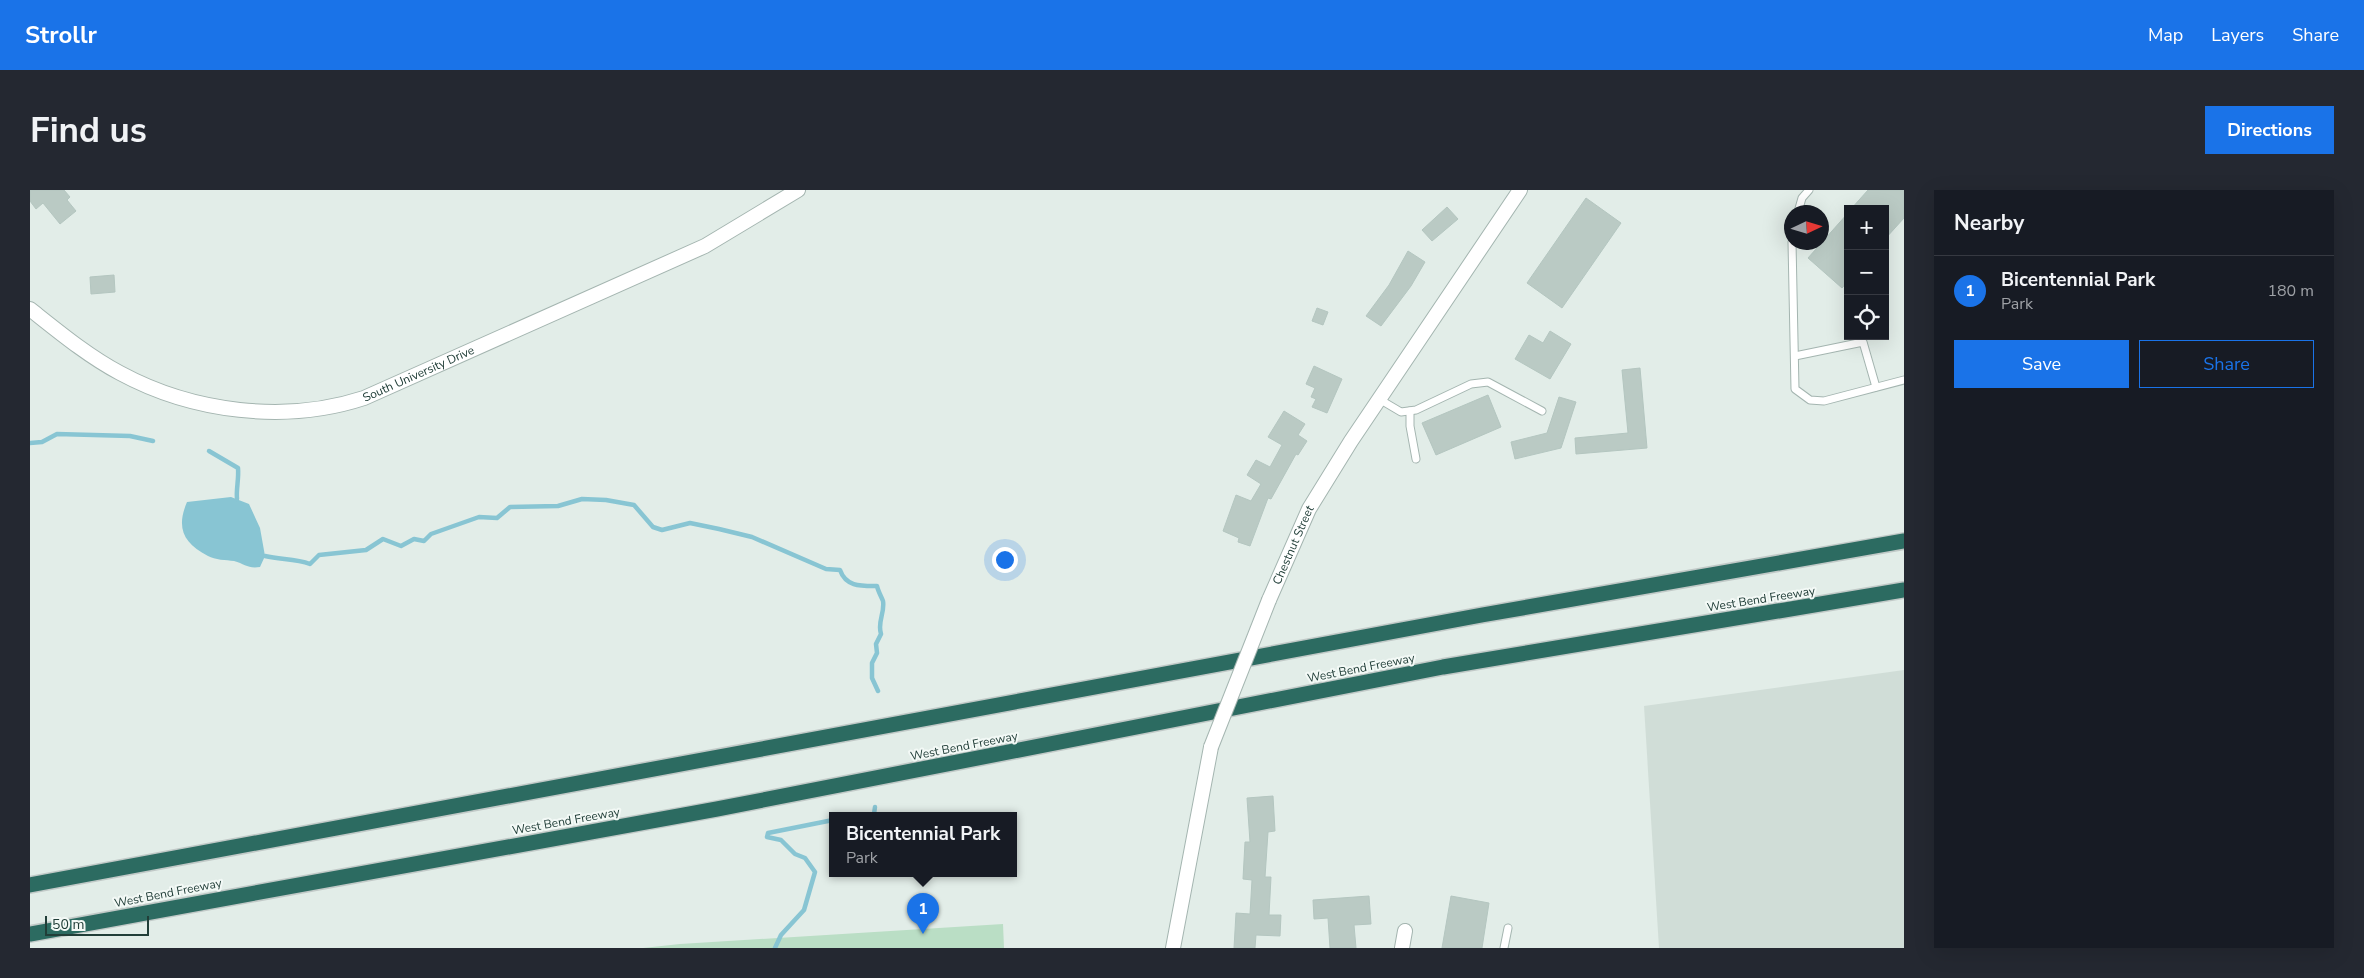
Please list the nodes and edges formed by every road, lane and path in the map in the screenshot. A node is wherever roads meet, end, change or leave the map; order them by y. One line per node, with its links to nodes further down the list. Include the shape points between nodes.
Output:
1 (798, 190): 6 (street, South University Drive, via 705,246 364,398 326,408 249,410 197,402 149,387 103,363)
2 (1520, 190): 10 (street, Chestnut Street)
3 (1809, 190): 4 (lane)
4 (1800, 205)
5 (1792, 250): 7 (lane)
6 (30, 309)
7 (1795, 356): 9 (lane, via 1863,342); 9 (lane, via 1795,390 1810,400 1824,401)
8 (1904, 380): 9 (lane)
9 (1876, 387)
10 (1379, 400): 11 (lane, via 1401,412); 24 (street, Chestnut Street, bridge, via 1309,509 1269,600 1212,747)
11 (1410, 411): 12 (lane, via 1471,384 1488,382); 13 (lane)
12 (1542, 411)
13 (1416, 459)
14 (1904, 531): 16 (highway)
15 (1904, 540): 16 (highway)
16 (1837, 553): 20 (highway, via 1482,615)
17 (1904, 590): 19 (highway, West Bend Freeway)
18 (1904, 596): 19 (highway)
19 (1826, 603): 23 (highway, West Bend Freeway, via 1443,667 717,809)
20 (30, 885)
21 (1508, 928): 26 (lane)
22 (1406, 931): 25 (street)
23 (30, 934)
24 (1173, 948)
25 (1402, 948)
26 (1504, 948)

